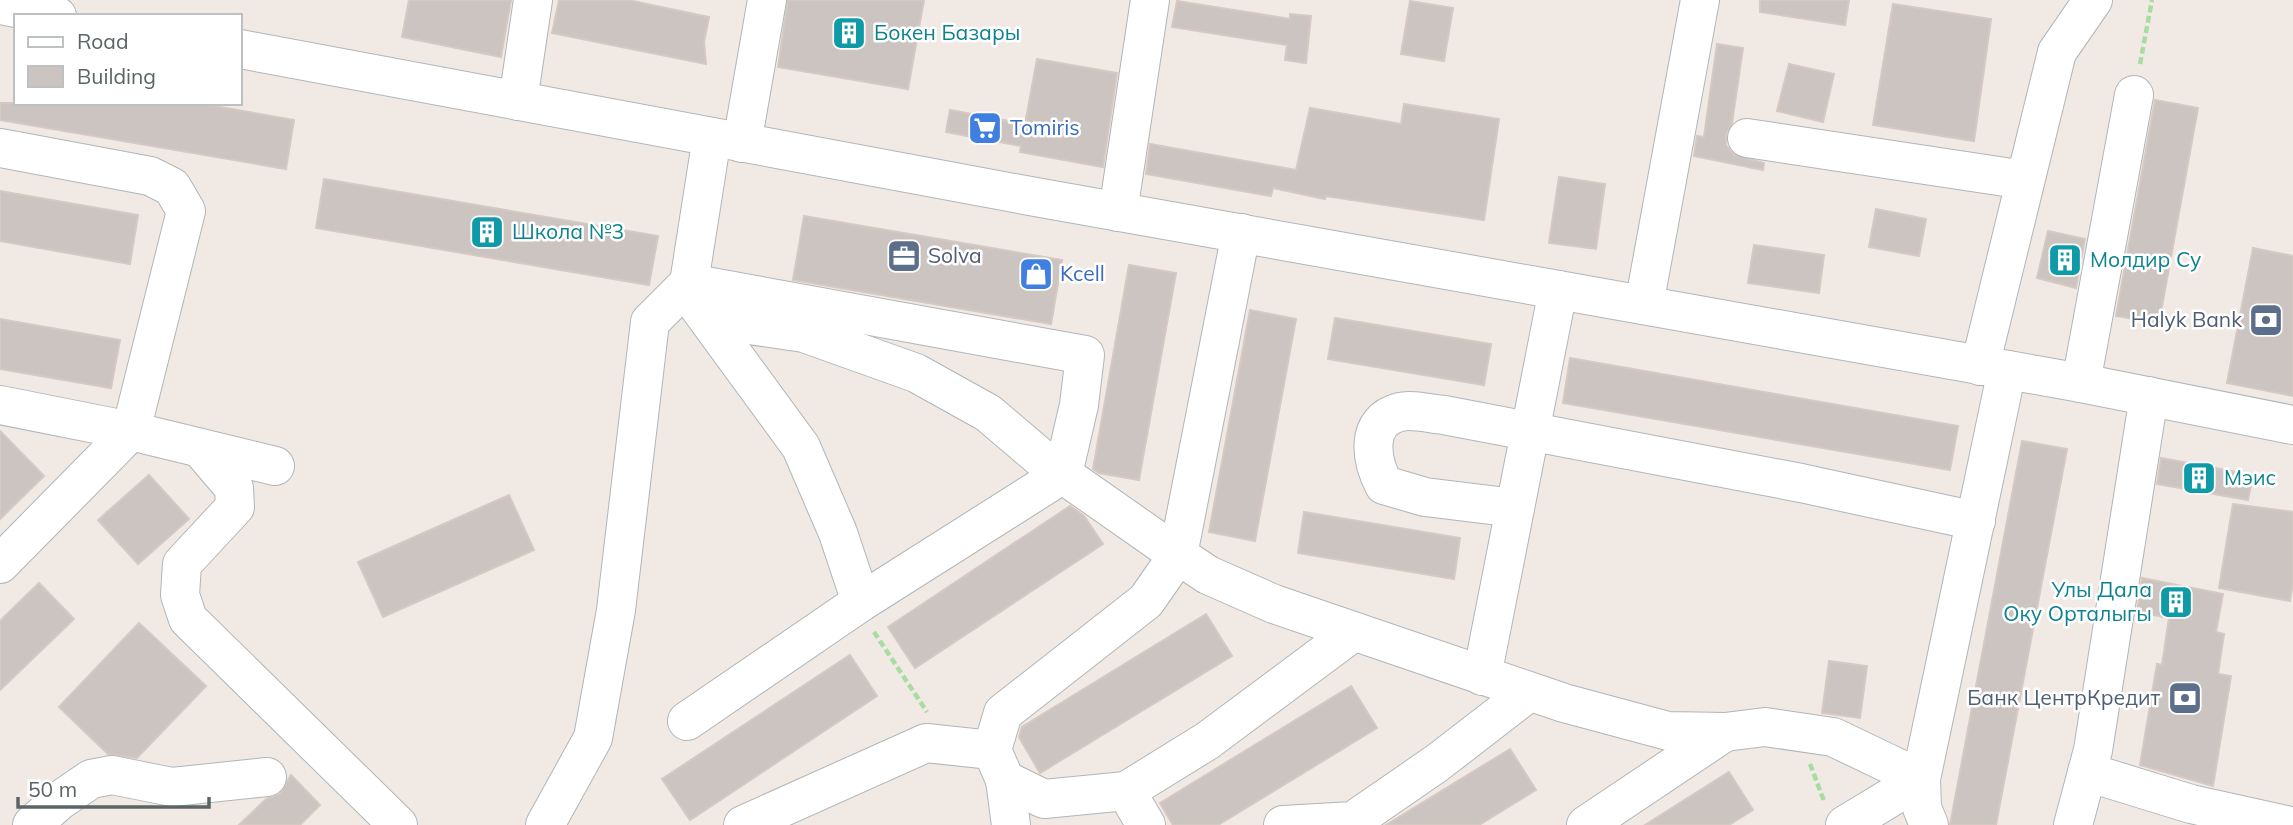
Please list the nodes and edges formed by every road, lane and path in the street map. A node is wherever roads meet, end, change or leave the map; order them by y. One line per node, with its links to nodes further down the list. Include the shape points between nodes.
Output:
1 (533, 0): 11 (street)
2 (768, 0): 13 (street)
3 (1150, 0): 16 (street)
4 (1700, 0): 20 (street)
5 (2093, 0): 15 (street, via 2057,52)
6 (2152, 0): 10 (path)
7 (0, 5): 8 (street)
8 (47, 14)
9 (242, 49): 11 (street)
10 (2134, 95): 23 (street)
11 (518, 101): 13 (street)
12 (1747, 138): 15 (street)
13 (727, 140): 16 (street); 18 (street)
14 (0, 148): 27 (street, via 150,176 172,187 186,211)
15 (2025, 180): 22 (street)
16 (1118, 212): 17 (street)
17 (1241, 233): 19 (street); 34 (street)
18 (689, 283): 21 (street, via 695,302); 31 (street, via 1086,355); 52 (street, via 650,322 616,610 593,738)
19 (1558, 290): 20 (street); 28 (street)
20 (1644, 306): 22 (street)
21 (708, 319): 31 (street, via 804,333 916,373 988,413); 36 (street, via 800,447 838,533)
22 (1994, 368): 23 (street); 33 (street)
23 (2081, 383): 24 (street)
24 (2149, 396): 26 (street); 44 (street)
25 (0, 405): 27 (street)
26 (2293, 425)
27 (131, 431): 29 (street); 35 (street)
28 (1529, 434): 32 (street); 32 (street, via 1444,415 1402,411 1384,418 1373,437 1375,467 1384,485 1424,497); 33 (street)
29 (200, 448): 30 (street); 51 (street, via 234,488 235,507 182,564 180,594 188,619)
30 (275, 466)
31 (1063, 474): 34 (street); 36 (street)
32 (1515, 508): 38 (street)
33 (1976, 521): 46 (street)
34 (1178, 555): 37 (street, via 1208,575); 43 (street, via 1146,601 1003,713)
35 (0, 564)
36 (860, 602): 40 (street)
37 (1352, 633): 38 (street); 47 (street, via 1207,741)
38 (1482, 676): 39 (street)
39 (1529, 692): 42 (street, via 1668,731); 56 (street, via 1353,821)
40 (687, 721)
41 (1796, 729): 42 (street); 46 (street, via 1833,737); 49 (path)
42 (1725, 732): 57 (street)
43 (999, 765): 47 (street, via 1044,799); 53 (street, via 926,743); 54 (street)
44 (2087, 772): 48 (street); 59 (street)
45 (267, 777): 50 (street, via 172,787 112,775 92,779)
46 (1921, 779): 49 (street); 58 (street, via 1922,808)
47 (1126, 791): 55 (street)
48 (2190, 815): 60 (street)
49 (1837, 819)
50 (32, 825)
51 (398, 825)
52 (545, 825)
53 (743, 825)
54 (1011, 825)
55 (1146, 825)
56 (1283, 825)
57 (1586, 825)
58 (1929, 825)
59 (2073, 825)
60 (2286, 825)

